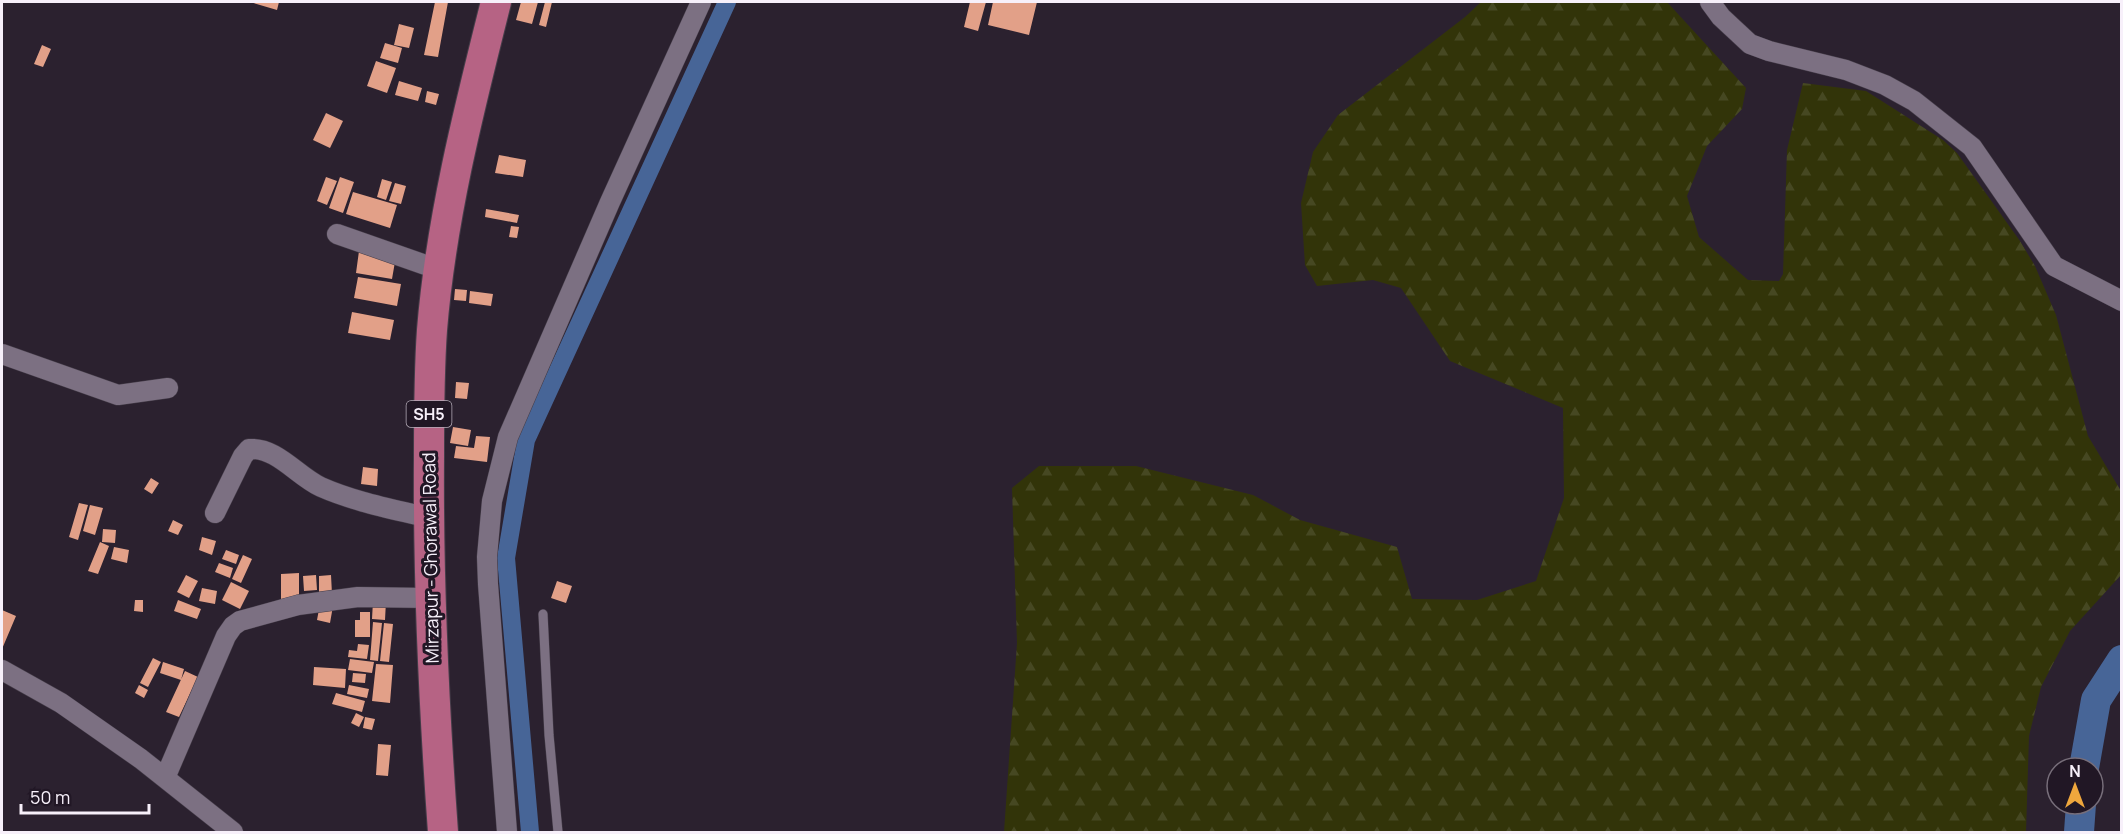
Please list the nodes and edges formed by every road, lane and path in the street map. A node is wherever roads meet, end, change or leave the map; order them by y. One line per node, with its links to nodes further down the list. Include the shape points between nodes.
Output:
1 (496, 2): 5 (main road, Mirzapur - Ghorawal Road / SH5, via 462,146)
2 (700, 2): 17 (street, via 508,437 492,501 488,584)
3 (1710, 2): 6 (street, via 1750,44 1846,70 1914,101 1972,147 2054,266)
4 (337, 234): 5 (street)
5 (440, 270): 10 (main road, Mirzapur - Ghorawal Road / SH5, via 432,330)
6 (2121, 301)
7 (2, 354): 8 (street, via 118,396)
8 (168, 388)
9 (215, 513): 10 (street, via 243,456 249,449 258,448 321,487)
10 (429, 518): 11 (main road, Mirzapur - Ghorawal Road / SH5)
11 (430, 598): 14 (street, via 358,597 298,605 240,621 233,626 210,669); 15 (main road, Mirzapur - Ghorawal Road / SH5)
12 (543, 614): 18 (lane)
13 (2, 670): 14 (street, via 61,703)
14 (165, 778): 16 (street)
15 (445, 831)
16 (233, 832)
17 (507, 832)
18 (558, 832)

